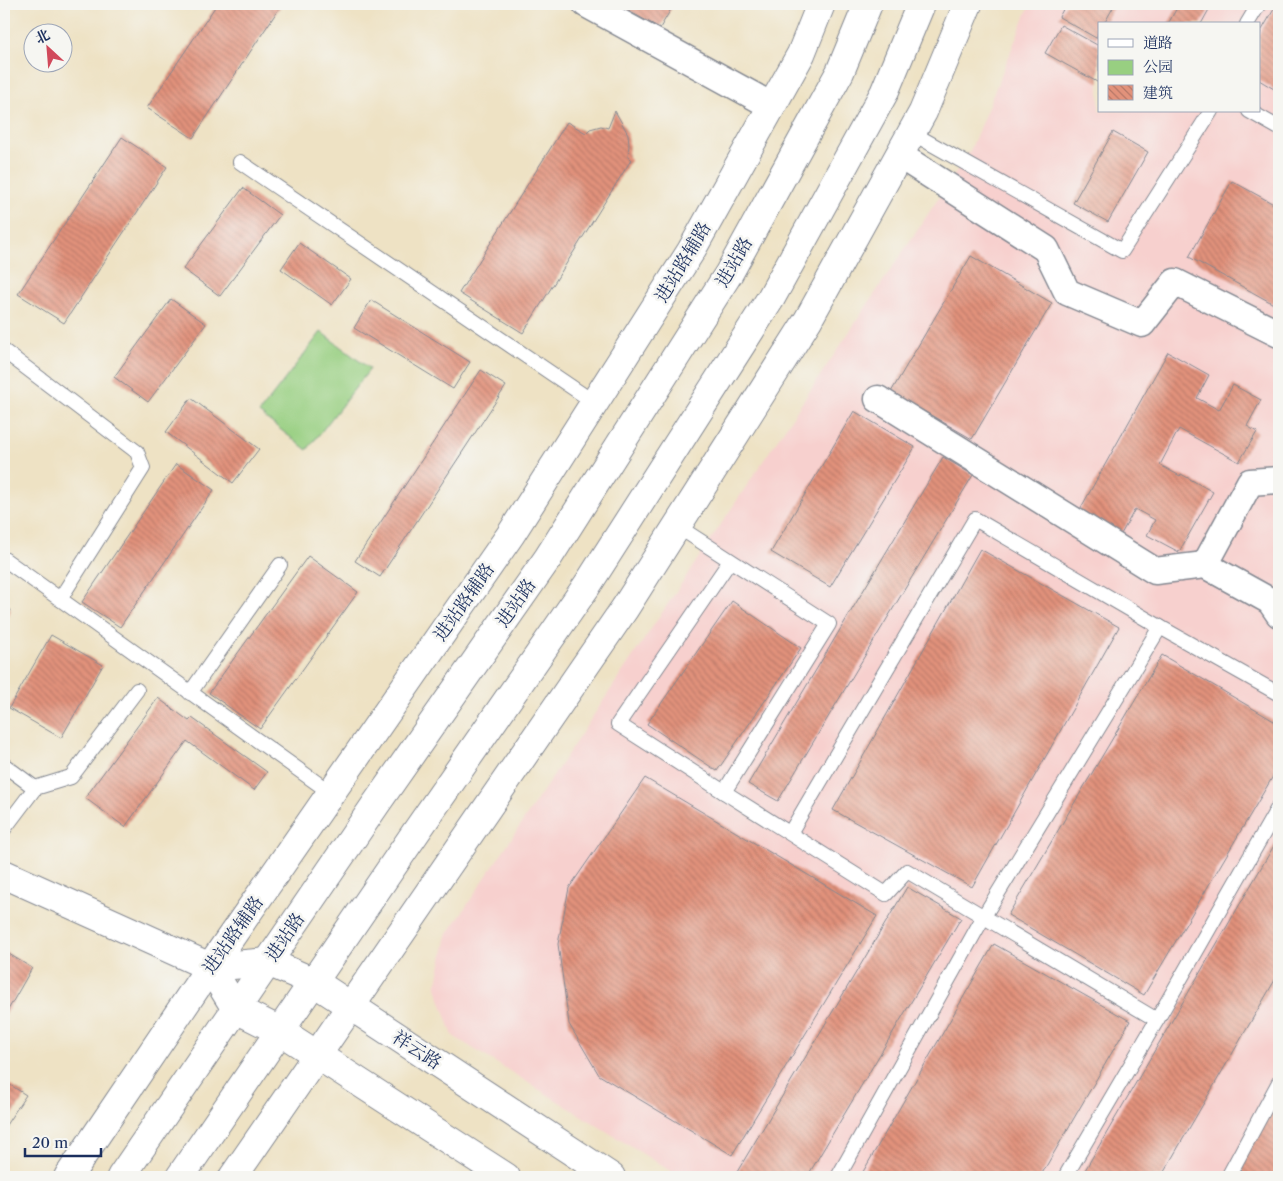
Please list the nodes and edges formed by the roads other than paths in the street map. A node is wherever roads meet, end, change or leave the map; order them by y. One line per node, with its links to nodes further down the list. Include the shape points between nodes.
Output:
1 (586, 4): 8 (street)
2 (821, 4): 8 (main road, 进站路辅路, via 800,54)
3 (868, 4): 39 (main road, 进站路, via 840,72 729,273 548,558)
4 (921, 4): 41 (main road, via 884,93 771,298 588,584)
5 (968, 4): 12 (main road, via 923,112)
6 (1259, 4): 7 (lane)
7 (1248, 22)
8 (772, 106): 17 (main road, 进站路辅路, via 691,251)
9 (1210, 112): 12 (lane, via 1122,251)
10 (1251, 112): 11 (lane)
11 (1279, 128)
12 (906, 144): 14 (street, via 1046,250 1067,292 1142,324 1175,282); 19 (main road, via 808,320)
13 (240, 162): 17 (lane)
14 (1279, 334)
15 (4, 351): 24 (lane, via 137,452 143,468)
16 (878, 399): 23 (street, via 1155,571)
17 (595, 403): 33 (main road, 进站路辅路, via 511,534)
18 (1279, 480): 23 (street, via 1250,482)
19 (677, 526): 21 (lane); 42 (main road)
20 (4, 559): 24 (lane)
21 (730, 561): 32 (lane, via 829,624); 32 (lane, via 618,724)
22 (280, 565): 28 (lane)
23 (1205, 565): 25 (street)
24 (60, 599): 28 (lane)
25 (1276, 600)
26 (1160, 627): 29 (lane); 36 (lane, via 975,520); 38 (lane)
27 (137, 690): 31 (lane, via 71,777)
28 (190, 693): 33 (lane)
29 (1279, 694)
30 (4, 765): 31 (lane)
31 (35, 788): 35 (lane)
32 (724, 792): 36 (lane)
33 (331, 793): 40 (main road, 进站路辅路)
34 (1279, 806): 44 (lane)
35 (4, 829)
36 (790, 833): 38 (lane, via 886,894 907,871)
37 (4, 874): 40 (main road, 祥云路)
38 (984, 916): 44 (lane); 54 (lane)
39 (268, 962): 40 (main road, 祥云路); 41 (main road, 祥云路); 43 (main road, 进站路)
40 (210, 967): 43 (main road); 48 (main road, 进站路辅路)
41 (314, 982): 42 (main road, 祥云路); 45 (main road)
42 (350, 1006): 46 (main road); 53 (main road, 祥云路)
43 (236, 1009): 45 (main road); 49 (main road, 进站路)
44 (1157, 1020): 55 (lane)
45 (280, 1031): 46 (main road); 50 (main road)
46 (316, 1055): 51 (main road); 52 (main road)
47 (1279, 1082): 56 (lane)
48 (68, 1177)
49 (121, 1177)
50 (180, 1177)
51 (233, 1177)
52 (506, 1177)
53 (611, 1177)
54 (838, 1177)
55 (1065, 1177)
56 (1228, 1177)

